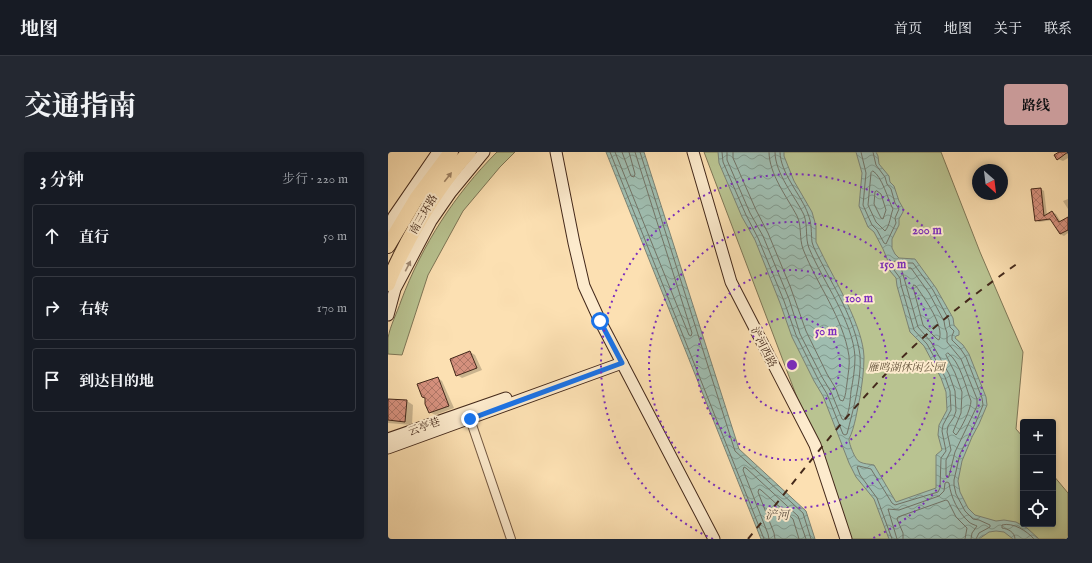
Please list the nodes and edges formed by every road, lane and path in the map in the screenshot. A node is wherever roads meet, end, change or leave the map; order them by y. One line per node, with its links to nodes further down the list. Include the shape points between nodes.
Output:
1 (438, 152): 7 (street)
2 (451, 152): 8 (highway, 南三环路, via 416,199)
3 (469, 152): 9 (highway, 南三环路, one-way to 3, via 420,217 437,191)
4 (484, 152): 10 (street, one-way to 4, via 395,289 431,221 455,186)
5 (556, 152): 11 (street, via 584,286)
6 (693, 152): 17 (street, 浐河西路, via 731,282 815,446)
7 (388, 228)
8 (388, 246)
9 (388, 284)
10 (388, 315)
11 (621, 360): 12 (street); 13 (street, 云亭巷); 16 (street)
12 (470, 419): 14 (street); 15 (street)
13 (388, 439)
14 (388, 448)
15 (510, 539)
16 (714, 539)
17 (846, 539)

